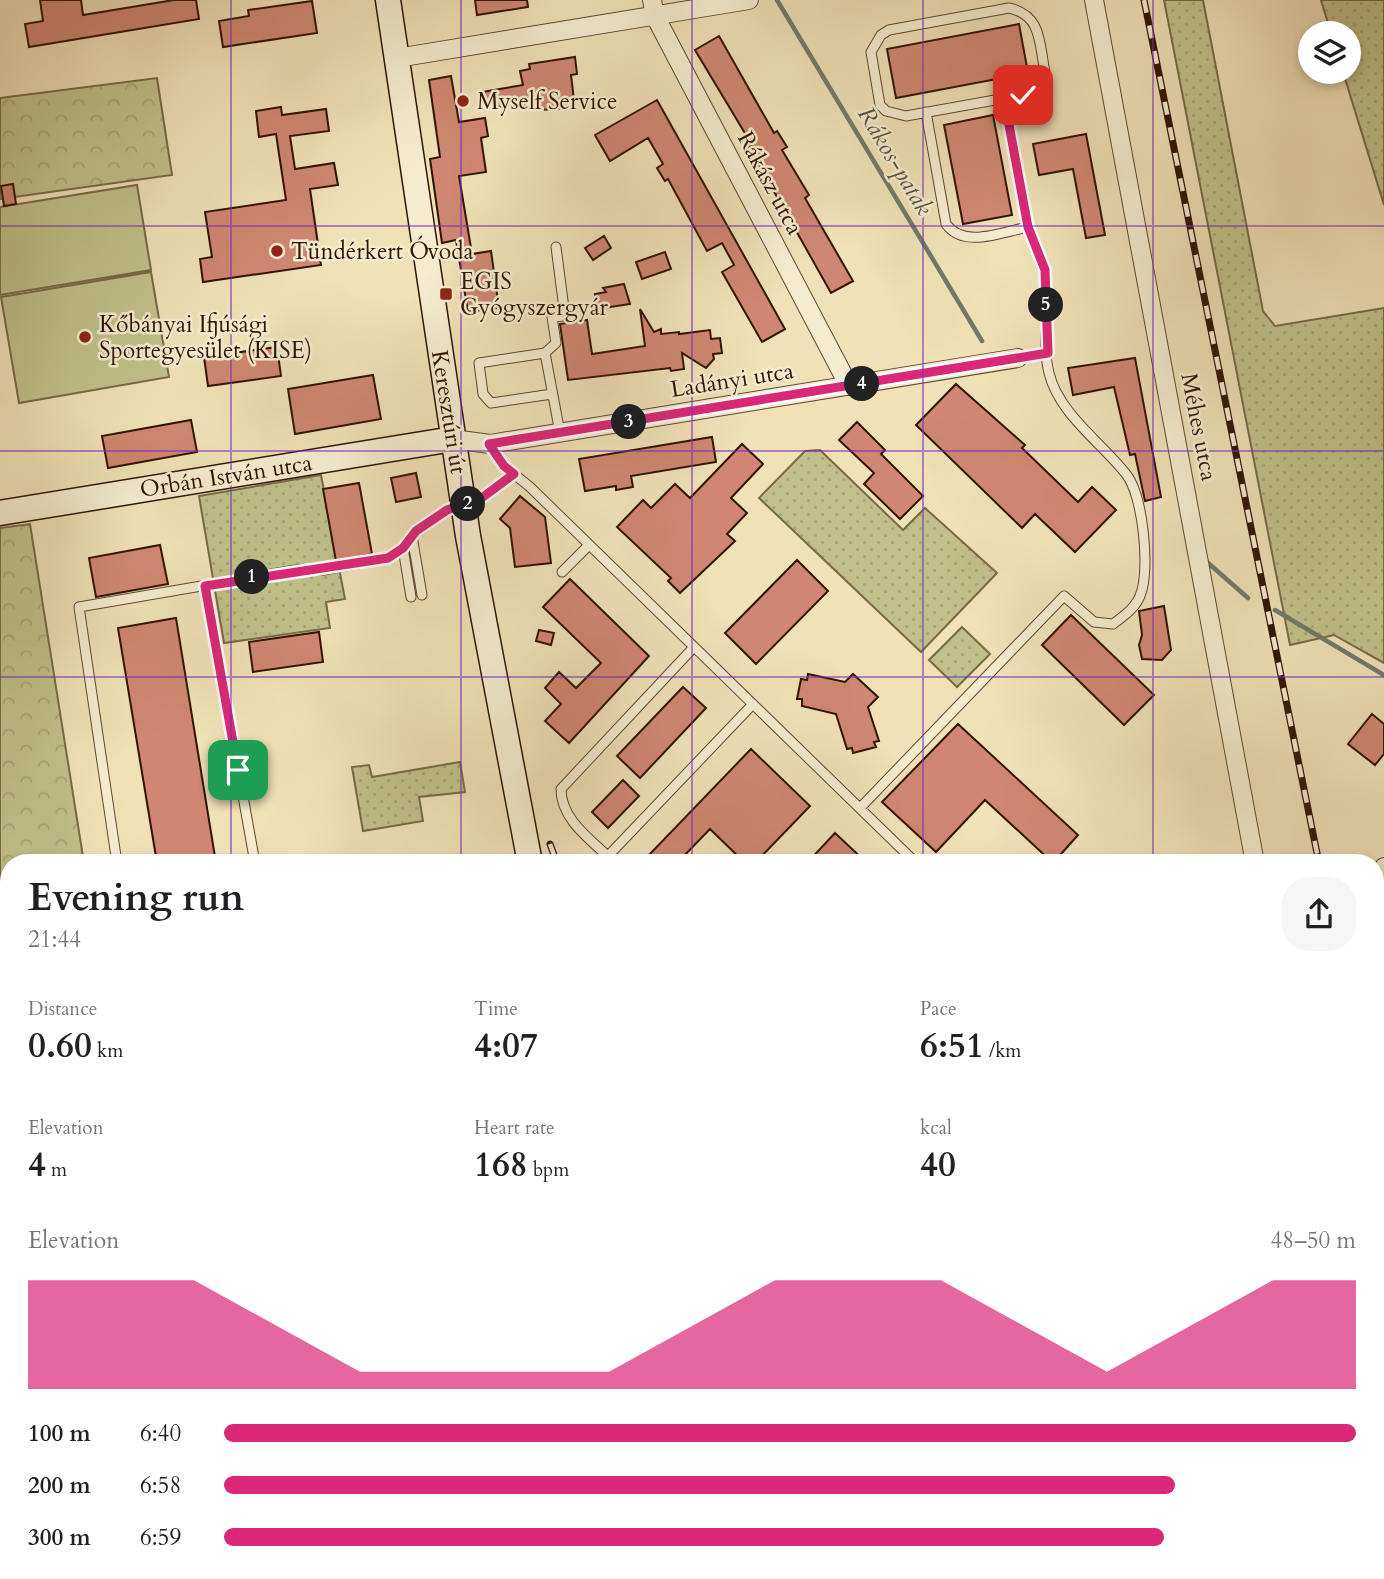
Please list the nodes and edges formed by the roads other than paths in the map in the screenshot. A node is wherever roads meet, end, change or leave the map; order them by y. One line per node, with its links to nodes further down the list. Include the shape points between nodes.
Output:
1 (387, 0): 6 (main road, Keresztúri út)
2 (749, 0): 5 (street)
3 (1094, 0): 38 (street, Méhes utca)
4 (998, 4): 7 (lane, via 1019,10 1034,21 1045,72 1035,89); 8 (lane, via 889,30 874,44 871,60 880,105 906,116)
5 (654, 8): 6 (street); 14 (street, Rákász utca)
6 (397, 58): 17 (main road, Keresztúri út)
7 (1004, 98): 8 (lane); 9 (lane)
8 (926, 112): 9 (lane, via 951,231 968,239)
9 (1028, 227): 12 (lane, via 1045,270)
10 (556, 247): 11 (lane, via 565,316 552,317 556,343)
11 (545, 353): 15 (lane); 15 (lane, via 479,363 483,394 491,403)
12 (1048, 353): 13 (lane); 31 (lane, via 1048,372 1057,397 1129,476 1144,540 1141,595 1113,624 1094,622 1064,596)
13 (1018, 358): 14 (street, Ladányi utca)
14 (849, 386): 16 (street, Ladányi utca)
15 (552, 394): 16 (lane)
16 (560, 433): 18 (street, Ladányi utca)
17 (453, 439): 18 (street, Ladányi utca); 20 (main road, Keresztúri út); 21 (main road, Orbán István utca)
18 (489, 444): 19 (lane)
19 (514, 474): 20 (lane); 23 (lane)
20 (463, 506): 22 (lane, via 447,510); 34 (main road, Keresztúri út)
21 (0, 513)
22 (412, 537): 24 (lane); 27 (lane)
23 (590, 545): 25 (lane); 29 (lane)
24 (403, 548): 26 (lane, via 377,562); 28 (lane)
25 (562, 572)
26 (205, 586): 32 (lane, via 79,607); 33 (lane)
27 (422, 595)
28 (411, 597)
29 (694, 647): 30 (lane); 35 (lane, via 561,789 568,817)
30 (753, 704): 31 (lane); 36 (lane)
31 (860, 808): 37 (lane)
32 (116, 854)
33 (253, 854)
34 (528, 854)
35 (606, 854)
36 (616, 854)
37 (907, 854)
38 (1253, 854)
39 (1384, 867): 40 (street)
40 (1384, 885)

